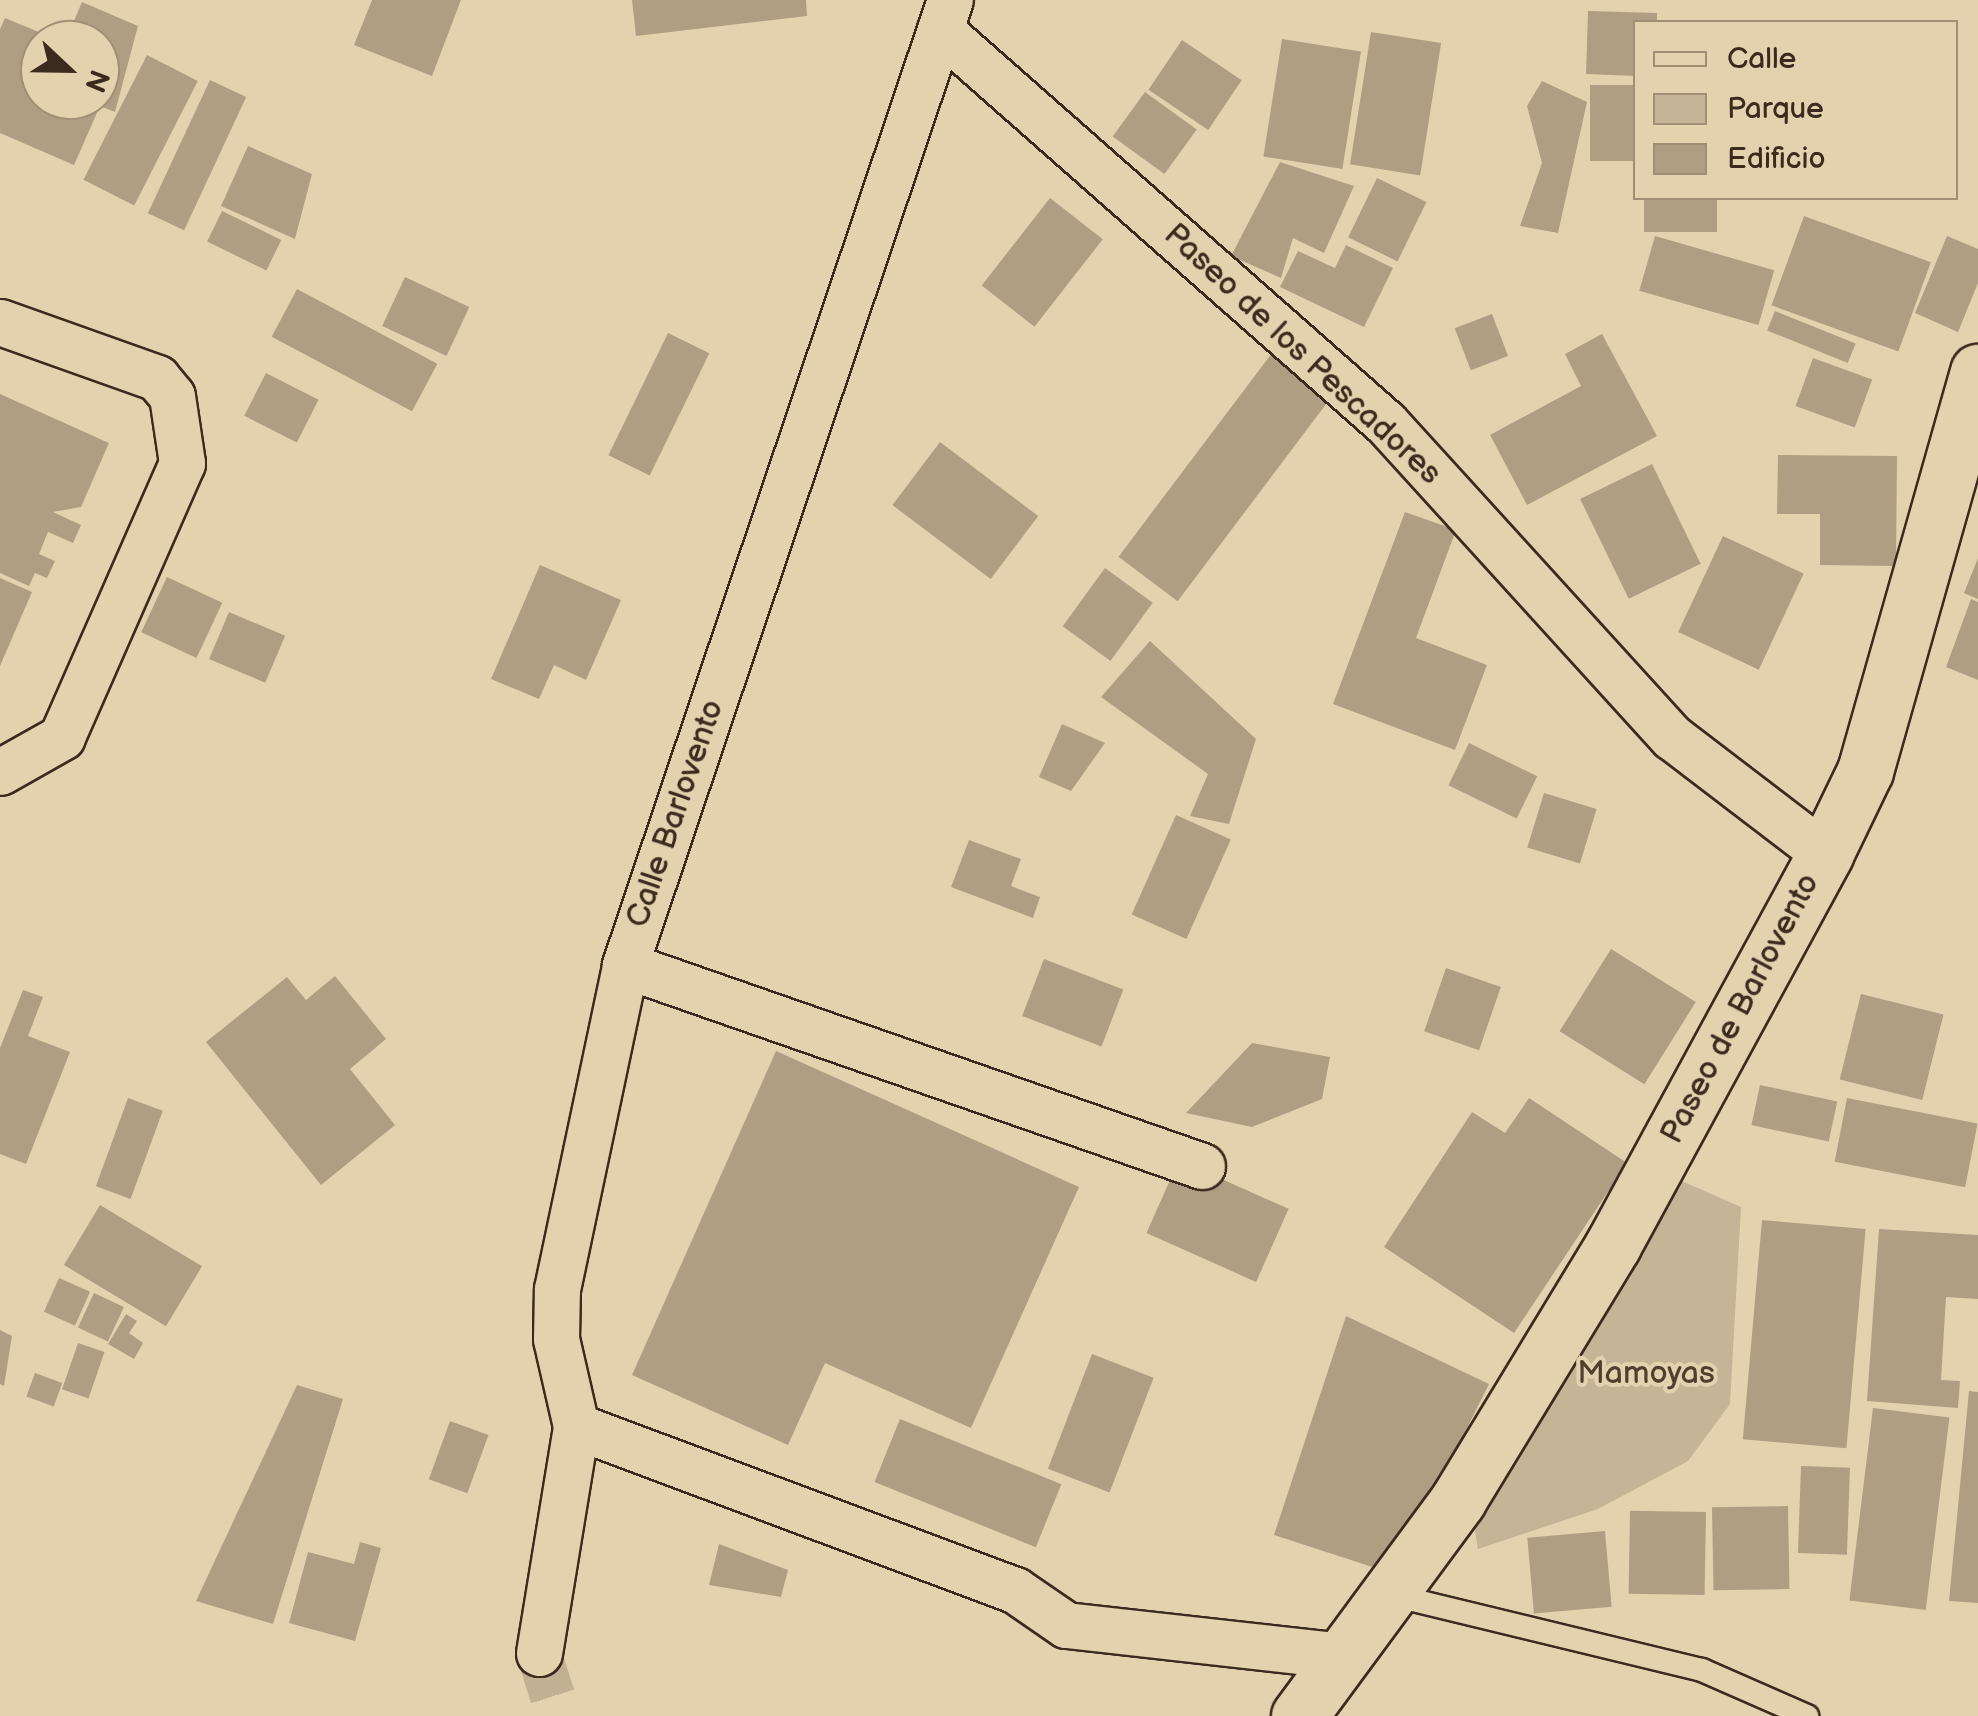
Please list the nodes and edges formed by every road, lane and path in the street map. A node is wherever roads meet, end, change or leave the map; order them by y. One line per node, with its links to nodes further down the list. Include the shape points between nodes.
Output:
1 (945, 15): 5 (street, Paseo de los Pescadores, via 1386,422 1672,737); 6 (street, Calle Barlovento)
2 (0, 322): 4 (street, via 157,378 172,396 182,463 62,737)
3 (1978, 372): 5 (street, Paseo de Barlovento, via 1864,771)
4 (0, 772)
5 (1825, 854): 9 (street, Paseo de Barlovento, via 1613,1245)
6 (625, 965): 7 (street); 8 (street, Calle Barlovento, via 557,1290 556,1340)
7 (1202, 1166)
8 (576, 1426): 10 (street, Calle Barlovento); 11 (street, via 1014,1590 1066,1625)
9 (1392, 1595): 11 (street, Paseo de Barlovento); 13 (lane, via 1702,1670)
10 (539, 1653)
11 (1344, 1656): 12 (street, Paseo de Barlovento)
12 (1299, 1716)
13 (1807, 1716)

